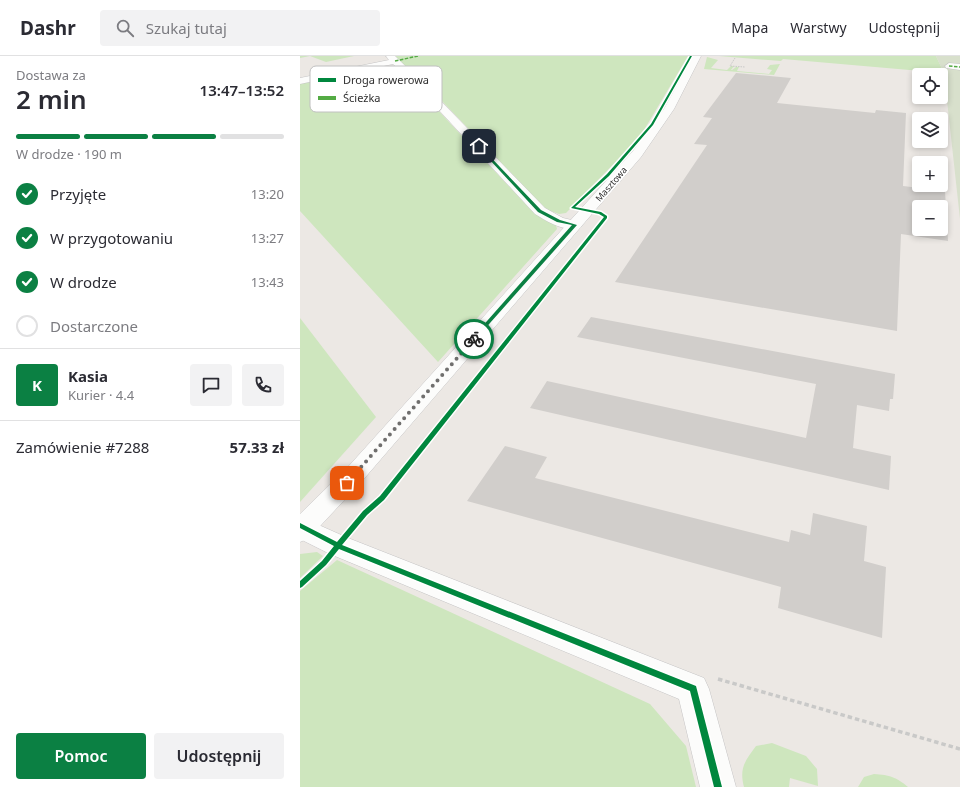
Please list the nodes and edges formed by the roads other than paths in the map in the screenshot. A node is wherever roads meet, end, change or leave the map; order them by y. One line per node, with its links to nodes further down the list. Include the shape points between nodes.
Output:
1 (697, 56): 10 (street, Masztowa, via 659,126)
2 (393, 58): 3 (street); 4 (street)
3 (361, 66)
4 (401, 66)
5 (949, 66): 6 (street)
6 (960, 67)
7 (310, 79): 8 (street)
8 (300, 81)
9 (442, 109): 10 (street, via 540,211 559,222)
10 (575, 225): 11 (street, Masztowa, via 355,474)
11 (302, 530): 12 (street, via 693,689)
12 (718, 787)

